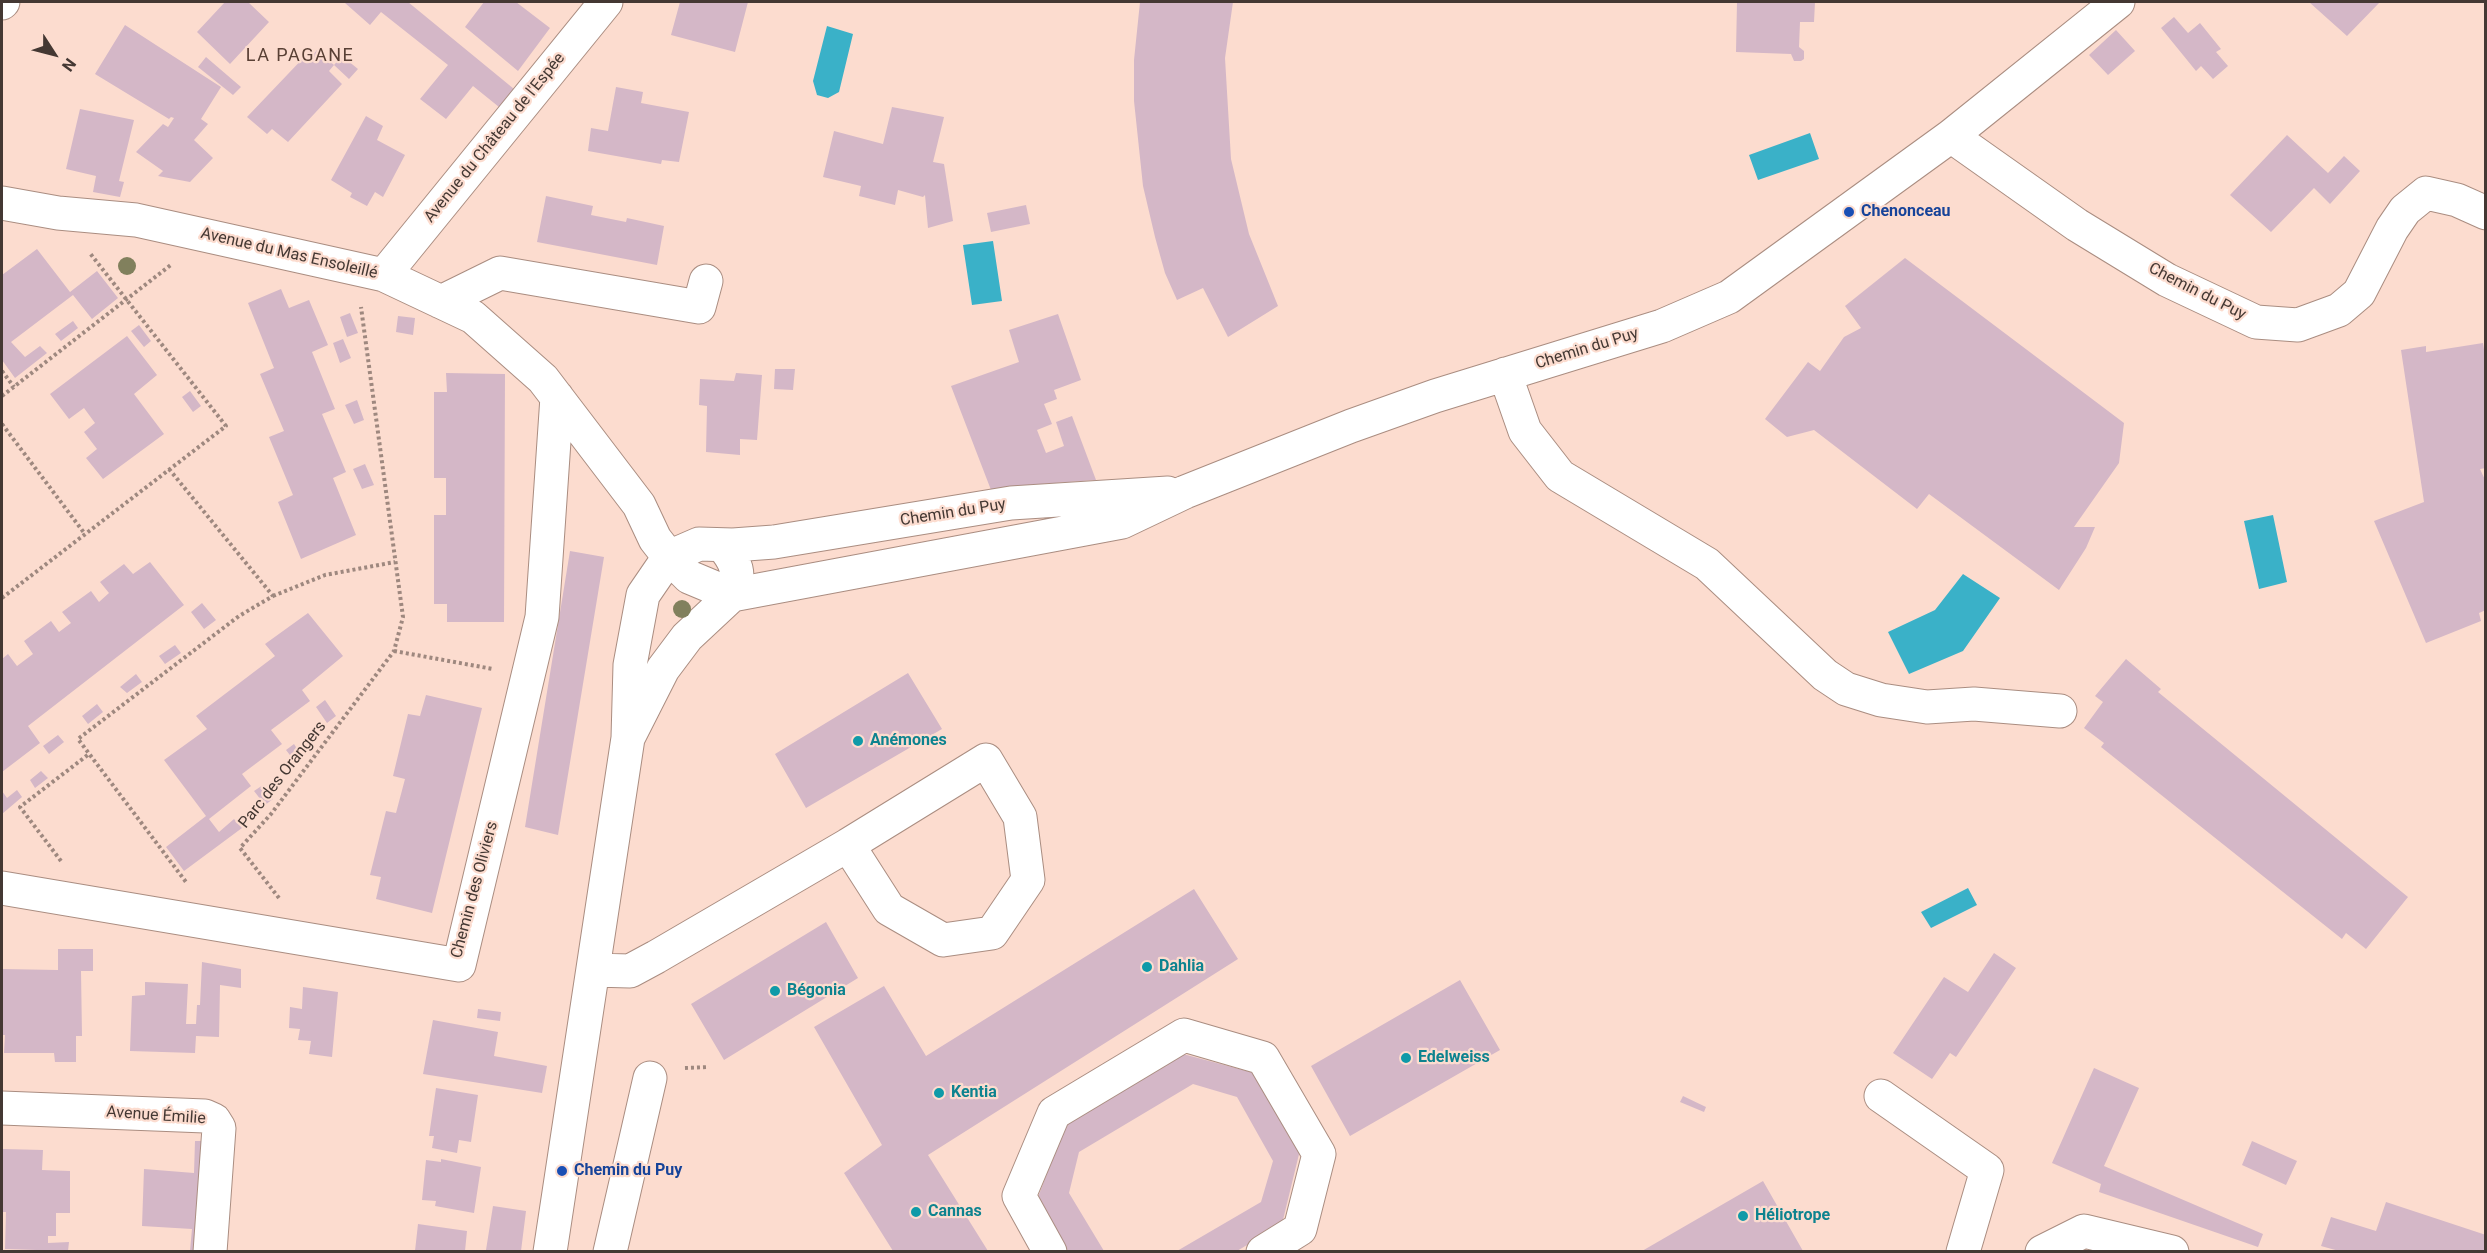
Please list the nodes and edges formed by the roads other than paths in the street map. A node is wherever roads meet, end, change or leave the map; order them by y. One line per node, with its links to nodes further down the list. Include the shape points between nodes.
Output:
1 (606, 2): 6 (street, Avenue du Château de l'Espée)
2 (2118, 2): 3 (street, Chemin du Puy)
3 (1951, 136): 5 (street, Chemin du Puy, via 2087,231 2167,280 2256,322 2298,325 2339,310 2359,293 2405,210 2426,193 2457,200); 9 (street, Chemin du Puy, via 1730,297 1662,326)
4 (2, 203): 6 (street, Avenue du Mas Ensoleillé, via 136,220)
5 (2486, 213)
6 (384, 275): 8 (street, Avenue du Mas Ensoleillé)
7 (706, 281): 8 (street, via 699,307 500,273)
8 (441, 302): 10 (street, Avenue du Mas Ensoleillé, via 473,317 543,379)
9 (1505, 374): 11 (street, Chemin du Puy, via 1340,430); 15 (street, via 1525,431 1560,476 1707,564 1825,675 1846,689 1881,700 1927,707 1974,704)
10 (557, 397): 13 (street, Avenue du Mas Ensoleillé, via 639,505 655,539); 18 (street, Chemin des Oliviers, via 542,617 459,965)
11 (1185, 492): 12 (street, Chemin du Puy, via 1011,503 774,542); 14 (street, Chemin du Puy, via 1122,522)
12 (722, 545): 13 (street, Chemin du Puy, via 699,544); 14 (street, via 735,560 737,586)
13 (669, 557): 14 (street, via 689,577); 16 (street, via 644,595 630,664)
14 (732, 596): 16 (street, via 687,637 663,669)
15 (2060, 711)
16 (628, 738): 19 (street)
17 (848, 845): 17 (street, via 889,909 943,940 992,933 1028,880 1020,818 986,760); 19 (street, via 630,971)
18 (2, 888)
19 (593, 970): 24 (street)
20 (650, 1078): 25 (street)
21 (1881, 1096): 28 (street, via 1988,1170)
22 (2, 1108): 23 (street, Avenue Émilie, via 205,1116 214,1120 219,1128)
23 (210, 1251)
24 (550, 1251)
25 (609, 1251)
26 (1050, 1251): 27 (street, via 1019,1196 1054,1113 1184,1035 1263,1058 1319,1154 1300,1229)
27 (1263, 1251)
28 (1963, 1251)
29 (2042, 1251): 30 (street, via 2085,1231)
30 (2172, 1251)

